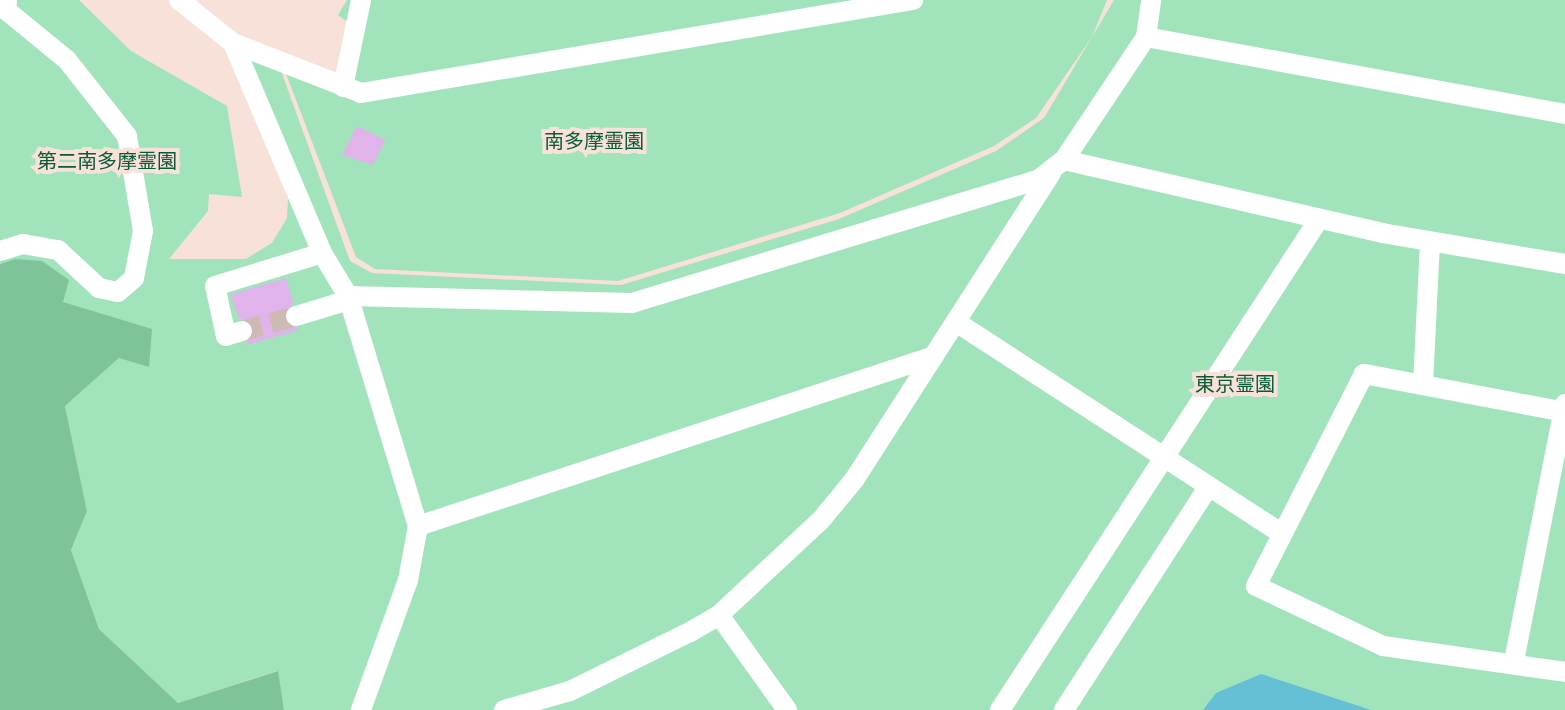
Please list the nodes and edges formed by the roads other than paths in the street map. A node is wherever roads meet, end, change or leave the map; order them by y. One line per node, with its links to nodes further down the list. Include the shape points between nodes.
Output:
1 (7, 0): 13 (street, via 6,10 67,60 127,136 143,231 134,278 118,292 99,288 58,250 23,244)
2 (179, 0): 7 (street)
3 (361, 0): 8 (street)
4 (913, 0): 8 (street, via 382,92)
5 (1151, 0): 6 (street)
6 (1146, 37): 9 (street); 10 (street)
7 (233, 43): 8 (street); 14 (street)
8 (343, 87)
9 (1565, 114)
10 (1058, 167): 11 (street); 16 (street, via 632,303); 18 (street)
11 (1319, 219): 12 (street); 23 (street)
12 (1430, 242): 15 (street); 21 (street)
13 (0, 251)
14 (322, 253): 16 (street); 19 (street, via 215,286 226,336)
15 (1565, 264)
16 (348, 298): 17 (street); 25 (street)
17 (296, 316)
18 (956, 322): 20 (street); 23 (street)
19 (242, 331)
20 (934, 356): 25 (street); 27 (street, via 854,480)
21 (1423, 385): 22 (street); 26 (street, via 1364,374)
22 (1564, 409): 28 (street)
23 (1165, 459): 24 (street); 33 (street)
24 (1208, 487): 26 (street); 34 (street)
25 (418, 526): 30 (street, via 408,580)
26 (1278, 531): 28 (street, via 1256,586 1383,646)
27 (719, 615): 31 (street, via 570,691); 32 (street)
28 (1514, 661): 29 (street)
29 (1565, 672)
30 (361, 710)
31 (504, 710)
32 (787, 710)
33 (1000, 710)
34 (1064, 710)

